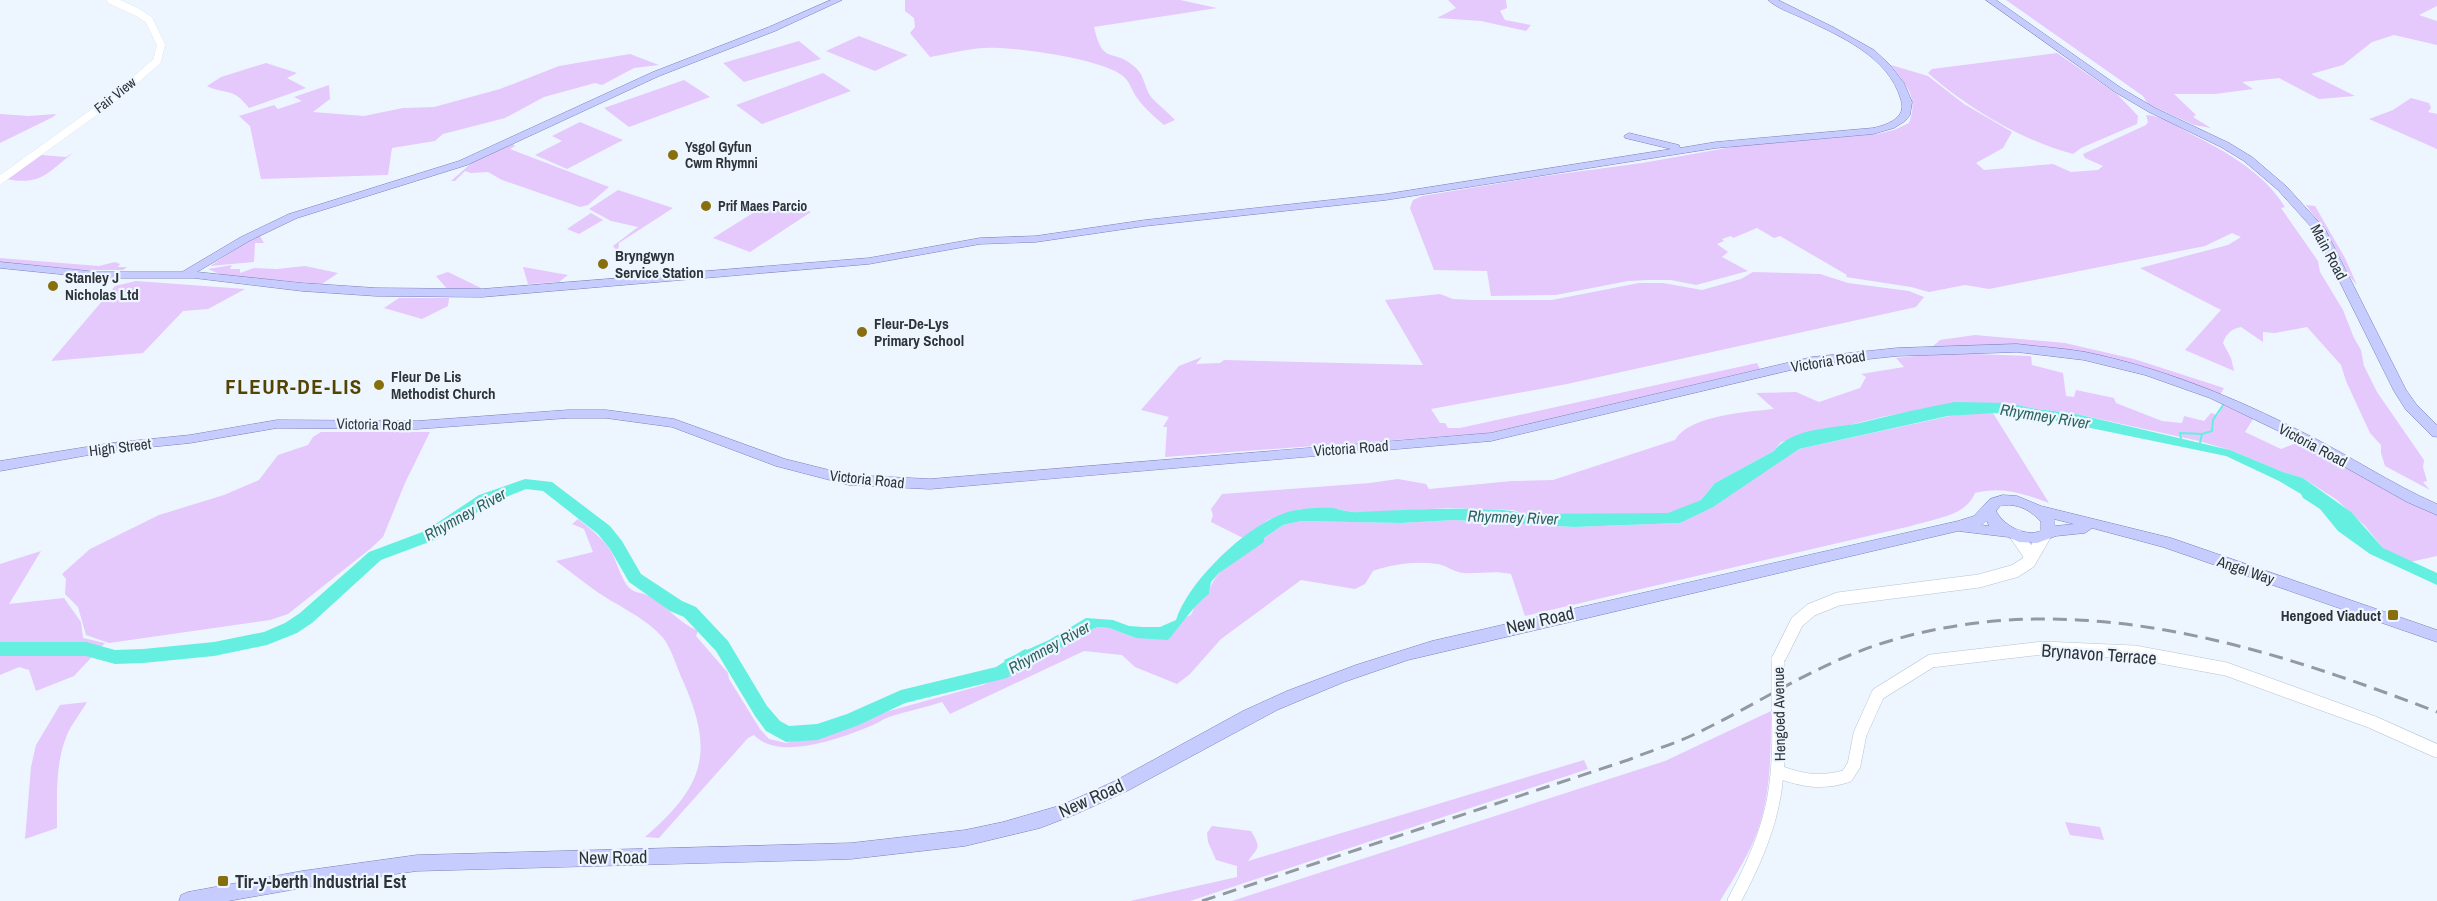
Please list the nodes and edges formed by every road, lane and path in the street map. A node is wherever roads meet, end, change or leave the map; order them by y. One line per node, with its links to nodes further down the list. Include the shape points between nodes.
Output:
1 (111, 0): 7 (street, Fair View, via 148,16 162,48 157,61)
2 (838, 0): 9 (main road, via 656,74 463,163 293,216 245,239)
3 (1772, 0): 6 (main road, via 1852,41 1882,62 1899,81 1908,109 1900,121 1883,129)
4 (1990, 0): 11 (main road, Main Road, via 2137,102 2236,152 2297,202 2319,229 2406,401)
5 (1629, 136): 6 (main road, via 1666,146)
6 (1716, 145): 9 (main road, via 1386,197 1036,238 980,241 845,264 451,294)
7 (0, 180)
8 (0, 265): 9 (main road, via 98,275)
9 (187, 277)
10 (241, 431): 12 (main road, High Street); 14 (main road, Victoria Road, via 287,424 417,425 558,415 623,415 682,426 781,463 849,480 930,484 1491,437 1812,361 1897,352 2017,348 2095,358 2215,396 2300,436)
11 (2437, 433)
12 (0, 466)
13 (2037, 509): 15 (main road, Angel Way, via 2010,500 1995,502); 17 (main road, Angel Way); 18 (main road, via 2048,521)
14 (2434, 509)
15 (1989, 511): 16 (main road, New Road, via 1979,520); 19 (main road, via 1995,523)
16 (1958, 526): 19 (main road, New Road); 24 (main road, New Road, via 1432,646 1355,670 1251,715 1080,805 977,838 854,851 417,863 335,873)
17 (2103, 528): 18 (main road, Angel Way, via 2067,528); 21 (main road, Angel Way, via 2166,542)
18 (2046, 534): 19 (main road, Angel Way, via 2029,538); 20 (street)
19 (2013, 535): 20 (street, via 2030,555)
20 (2029, 562): 23 (street, Hengoed Avenue, bridge, via 2015,571 1979,580 1838,599 1811,610 1797,622 1778,660)
21 (2437, 638)
22 (2437, 752): 23 (street, Brynavon Terrace, via 2372,722 2226,669 2134,652 2043,648 1931,661 1878,694 1847,776 1827,782)
23 (1779, 772): 25 (street, Hengoed Avenue, via 1765,835)
24 (188, 901)
25 (1734, 901)

